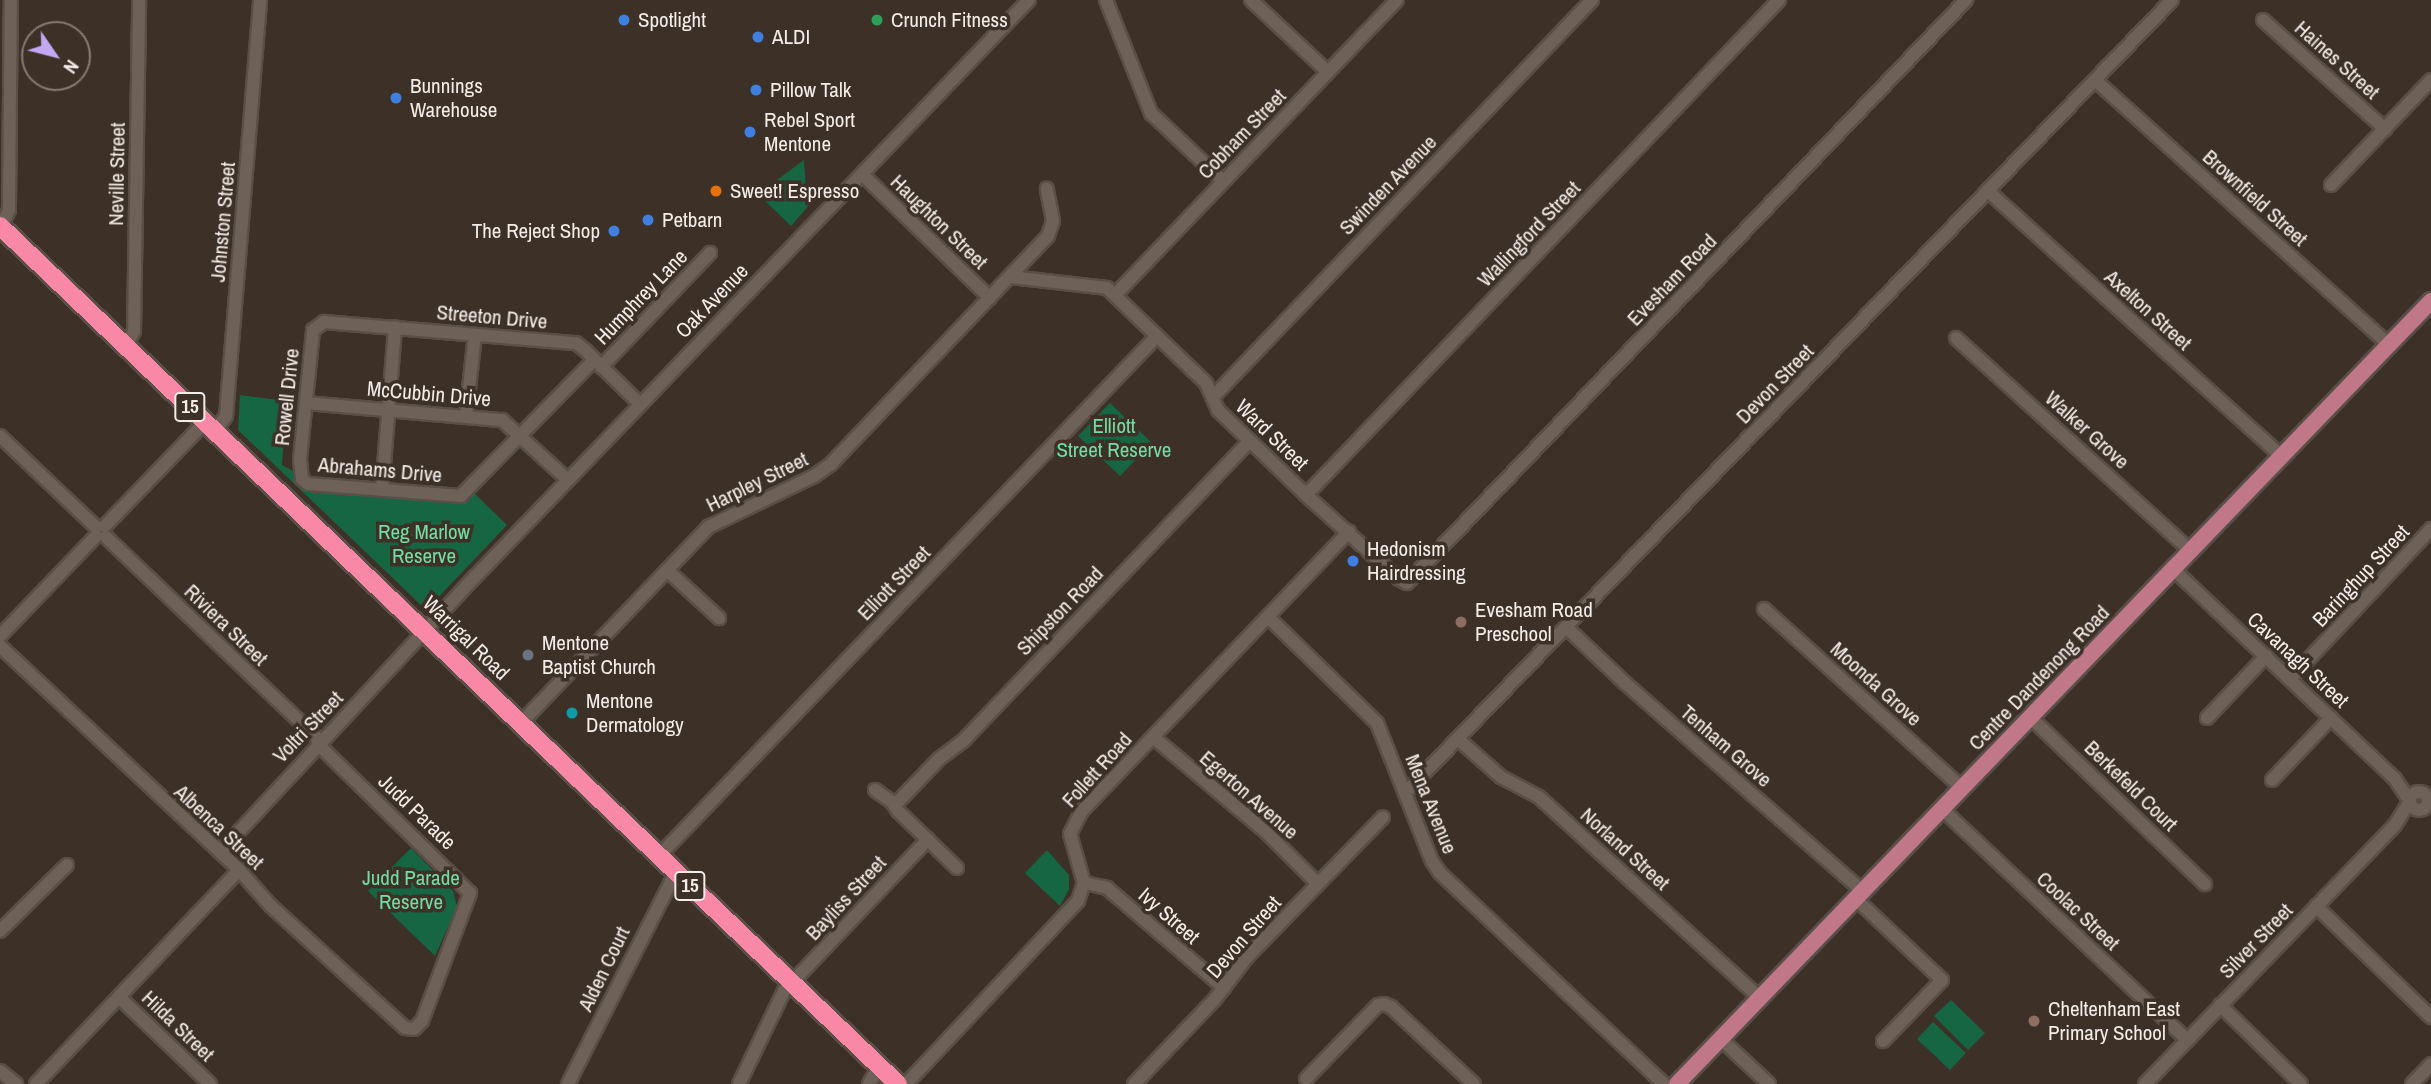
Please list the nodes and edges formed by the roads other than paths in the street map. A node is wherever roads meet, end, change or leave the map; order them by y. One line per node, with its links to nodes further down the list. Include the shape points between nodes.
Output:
1 (11, 0): 22 (street, via 9,210)
2 (139, 0): 34 (street, Neville Street, via 134,331)
3 (260, 0): 44 (street, Johnston Street, via 226,416 215,431)
4 (1029, 0): 17 (street, Oak Avenue)
5 (1106, 0): 18 (street, via 1151,113)
6 (1251, 0): 13 (street)
7 (1396, 0): 13 (street, Cobham Street)
8 (1592, 0): 36 (street, Swinden Avenue)
9 (1779, 0): 50 (street, Wallingford Street)
10 (1966, 0): 58 (street, Evesham Road, via 1412,580)
11 (2172, 0): 14 (street, Devon Street)
12 (2263, 20): 16 (street, Haines Street)
13 (1328, 72): 18 (street, Cobham Street)
14 (2095, 80): 21 (street, Devon Street); 33 (street, Brownfield Street)
15 (2431, 80): 16 (street)
16 (2385, 128): 19 (street)
17 (862, 174): 26 (street, Haughton Street); 38 (street, Oak Avenue)
18 (1223, 181): 25 (street, Cobham Street)
19 (2331, 185)
20 (1047, 189): 24 (street, Harpley Street, via 1051,231)
21 (1988, 191): 46 (street, Axelton Street); 62 (street, Devon Street)
22 (0, 227): 34 (highway, Warrigal Road / 15)
23 (710, 253): 35 (street, Humphrey Lane)
24 (1011, 277): 25 (street, Ward Street, via 1100,285); 26 (street, Harpley Street)
25 (1115, 295): 31 (street, Ward Street)
26 (990, 298): 57 (street, Harpley Street, via 825,469 713,523)
27 (2431, 301): 33 (main road, Centre Dandenong Road)
28 (318, 325): 29 (street, Streeton Drive); 37 (street, Rowell Drive, via 313,330)
29 (395, 328): 30 (street, Streeton Drive); 39 (street)
30 (475, 335): 35 (street, Streeton Drive, via 576,343); 40 (street)
31 (1157, 336): 36 (street, Ward Street, via 1206,383); 85 (street, Elliott Street)
32 (1956, 338): 55 (street, Walker Grove)
33 (2389, 345): 46 (main road, Centre Dandenong Road)
34 (126, 346): 41 (highway, Warrigal Road / 15)
35 (597, 363): 38 (street, Streeton Drive); 42 (street, Humphrey Lane)
36 (1213, 397): 45 (street, Ward Street, via 1218,410)
37 (306, 403): 39 (street, McCubbin Drive); 47 (street, Rowell Drive)
38 (640, 404): 48 (street, Oak Avenue)
39 (387, 410): 40 (street, McCubbin Drive); 49 (street)
40 (466, 416): 42 (street, McCubbin Drive, via 502,420)
41 (205, 422): 44 (highway, Warrigal Road / 15); 53 (street)
42 (521, 435): 48 (street, McCubbin Drive); 51 (street, Humphrey Lane)
43 (0, 436): 53 (street, Riviera Street)
44 (223, 439): 63 (highway, Warrigal Road / 15)
45 (1250, 440): 50 (street, Ward Street); 80 (street, Shipston Road, via 963,741)
46 (2281, 456): 55 (main road, Centre Dandenong Road)
47 (300, 475): 49 (street, Abrahams Drive, via 308,484)
48 (568, 480): 63 (street, Oak Avenue)
49 (382, 489): 51 (street, Abrahams Drive)
50 (1306, 495): 54 (street, Ward Street)
51 (461, 496)
52 (2431, 530): 67 (street, Baringhup Street)
53 (101, 532): 64 (street); 74 (street, Riviera Street)
54 (1349, 532): 58 (street, Ward Street); 60 (street, Follett Road)
55 (2191, 551): 56 (main road, Centre Dandenong Road)
56 (2174, 569): 66 (street, Cavanagh Street); 68 (main road, Centre Dandenong Road)
57 (667, 570): 61 (street); 71 (street, Harpley Street)
58 (1403, 582)
59 (1765, 609): 76 (street, Moonda Grove)
60 (1268, 617): 72 (street, Follett Road); 78 (street, Mena Avenue, via 1377,723)
61 (719, 618)
62 (1566, 627): 73 (street, Devon Street); 93 (street, Tenham Grove)
63 (426, 631): 71 (highway, Warrigal Road / 15); 74 (street, Voltri Street)
64 (0, 636): 65 (street)
65 (0, 646): 84 (street, Albenca Street)
66 (2266, 656): 67 (street, Cavanagh Street); 69 (street)
67 (2290, 680): 70 (street, Cavanagh Street)
68 (2030, 717): 76 (main road, Centre Dandenong Road); 92 (street, Berkefeld Court)
69 (2207, 718)
70 (2331, 718): 75 (street); 79 (street, Cavanagh Street)
71 (521, 723): 85 (highway, Warrigal Road / 15)
72 (1153, 737): 90 (street, Follett Road, via 1073,824 1070,839); 91 (street, Egerton Avenue, via 1264,830)
73 (1458, 739): 78 (street, Devon Street); 99 (street, Norland Street, via 1501,777 1539,797)
74 (319, 743): 84 (street, Voltri Street); 102 (street, Judd Parade, via 470,893 422,1021)
75 (2272, 780)
76 (1962, 788): 81 (main road, Centre Dandenong Road)
77 (876, 790): 80 (street)
78 (1405, 793): 120 (street, Mena Avenue, via 1440,873)
79 (2423, 801): 94 (street, Silver Street)
80 (895, 805): 83 (street)
81 (1942, 809): 93 (main road, Centre Dandenong Road); 104 (street, Coolac Street)
82 (1383, 817): 91 (street, Devon Street)
83 (928, 839): 87 (street); 96 (street, Bayliss Street)
84 (220, 852): 88 (street, Albenca Street)
85 (659, 856): 89 (highway, Warrigal Road / 15)
86 (67, 864): 95 (street)
87 (957, 868)
88 (239, 870): 98 (street); 102 (street, Albenca Street, via 281,916 405,1028)
89 (676, 872): 96 (highway, Warrigal Road / 15); 114 (street, Alden Court)
90 (1084, 883): 97 (street, Ivy Street, via 1107,888); 118 (street, via 1072,909)
91 (1318, 884): 97 (street, Devon Street, via 1247,957)
92 (2206, 884)
93 (1860, 895): 99 (main road, Centre Dandenong Road); 105 (street, Tenham Grove, via 1942,980)
94 (2316, 906): 100 (street, Silver Street); 101 (street)
95 (0, 930)
96 (792, 983): 107 (highway, Warrigal Road / 15); 115 (street, Bayliss Street, via 782,994)
97 (1224, 988): 110 (street, Devon Street)
98 (119, 997): 112 (street); 113 (street, Hilda Street)
99 (1760, 998): 103 (main road, Centre Dandenong Road)
100 (2220, 1005): 104 (street, Silver Street); 124 (street)
101 (2431, 1017)
102 (414, 1029)
103 (1721, 1039): 121 (main road, Centre Dandenong Road); 122 (street)
104 (2187, 1040): 123 (street, Silver Street)
105 (1883, 1041)
106 (2431, 1064): 125 (street)
107 (879, 1066): 116 (street); 117 (highway, Warrigal Road / 15)
108 (0, 1071): 111 (street)
109 (1306, 1079): 119 (street, via 1384,1004)
110 (1143, 1081)
111 (16, 1084)
112 (36, 1084)
113 (210, 1084)
114 (568, 1084)
115 (739, 1084)
116 (869, 1084)
117 (898, 1084)
118 (906, 1084)
119 (1474, 1084)
120 (1664, 1084)
121 (1677, 1084)
122 (1769, 1084)
123 (2145, 1084)
124 (2301, 1084)
125 (2412, 1084)

